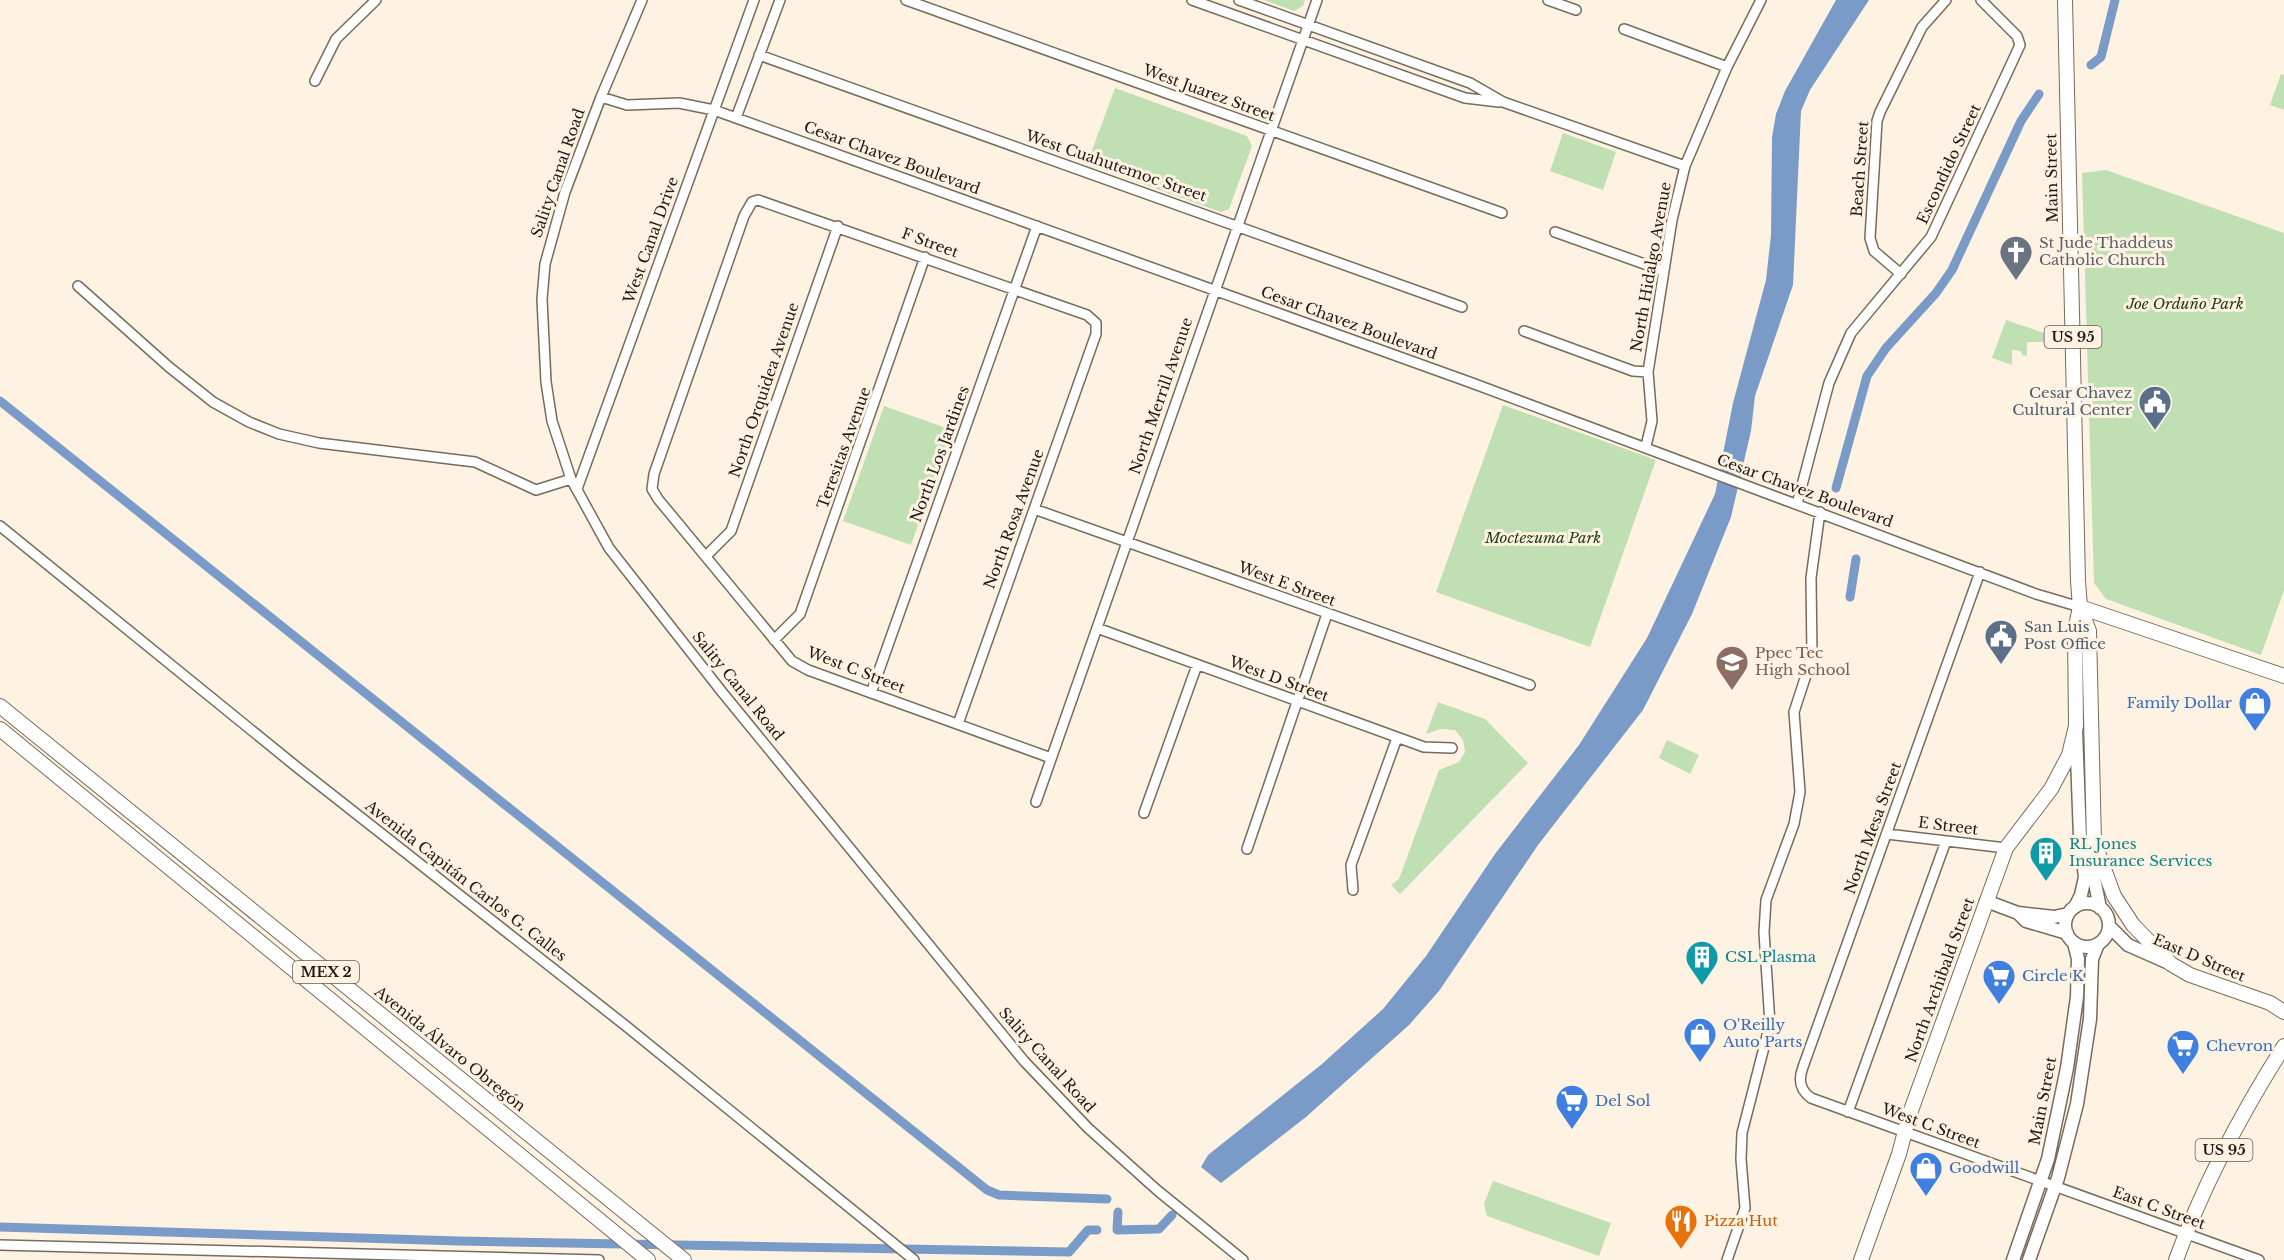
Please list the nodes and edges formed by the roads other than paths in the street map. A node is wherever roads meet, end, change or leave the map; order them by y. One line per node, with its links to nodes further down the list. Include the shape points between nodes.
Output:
1 (376, 0): 20 (street, via 336,39)
2 (642, 0): 21 (street, Sality Canal Road)
3 (754, 0): 23 (street, West Canal Drive)
4 (780, 0): 18 (street)
5 (906, 0): 25 (street, West Juarez Street)
6 (1192, 0): 17 (street)
7 (1239, 0): 15 (street)
8 (1317, 0): 15 (street, North Merrill Avenue)
9 (1548, 0): 14 (street)
10 (1761, 0): 19 (street, North Hidalgo Avenue)
11 (1946, 0): 34 (street, Beach Street, via 1922,27 1877,121 1870,238 1874,251)
12 (1981, 0): 34 (street, Escondido Street, via 2017,36 2020,45 1934,231)
13 (2065, 0): 53 (highway, Main Street / US 95)
14 (1576, 10)
15 (1308, 25): 17 (street, North Merrill Avenue); 22 (street, via 1470,83)
16 (1624, 29): 19 (street)
17 (1303, 40): 22 (street, via 1465,98); 25 (street, North Merrill Avenue)
18 (759, 55): 24 (street); 28 (street, West Cuahutemoc Street)
19 (1727, 67): 26 (street, North Hidalgo Avenue)
20 (315, 81)
21 (601, 96): 23 (street, Cesar Chavez Boulevard, via 627,105 679,103); 43 (street, Sality Canal Road, via 553,228 542,299 546,382 557,438)
22 (1503, 102): 26 (street)
23 (714, 110): 24 (street, Cesar Chavez Boulevard); 44 (street, West Canal Drive)
24 (736, 118): 30 (street, Cesar Chavez Boulevard)
25 (1270, 131): 27 (street, West Juarez Street); 28 (street, North Merrill Avenue)
26 (1684, 166): 33 (street, North Hidalgo Avenue)
27 (1502, 213)
28 (1236, 224): 37 (street, North Merrill Avenue); 38 (street, West Cuahutemoc Street)
29 (838, 226): 32 (street, F Street); 45 (street, F Street, via 764,200 752,202); 51 (street, North Orquidea Avenue, via 731,531)
30 (1037, 226): 36 (street, North Los Jardines); 37 (street, Cesar Chavez Boulevard)
31 (1555, 232): 33 (street)
32 (925, 257): 36 (street, F Street); 56 (street, Teresitas Avenue, via 800,614)
33 (1664, 271): 41 (street, North Hidalgo Avenue)
34 (1901, 274): 46 (street, Escondido Street, via 1851,333 1829,383)
35 (78, 286): 43 (street, via 213,402 279,435 392,454 475,462 536,490)
36 (1015, 289): 39 (street, F Street, via 1087,315); 60 (street, North Los Jardines)
37 (1214, 290): 42 (street, Cesar Chavez Boulevard); 50 (street, North Merrill Avenue)
38 (1462, 307)
39 (1096, 323): 47 (street, North Rosa Avenue, via 1096,334)
40 (1524, 331): 41 (street)
41 (1648, 372): 42 (street, North Hidalgo Avenue, via 1652,421)
42 (1646, 447): 46 (street, Cesar Chavez Boulevard)
43 (572, 478): 44 (street, Sality Canal Road)
44 (577, 489): 99 (street, Sality Canal Road, via 616,557 1024,1061 1088,1128)
45 (652, 489): 51 (street, West C Street)
46 (1797, 504): 48 (street, Cesar Chavez Boulevard)
47 (1034, 509): 50 (street, West E Street); 63 (street, North Rosa Avenue)
48 (1820, 512): 52 (street, Cesar Chavez Boulevard); 100 (street, via 1811,578 1812,657 1794,712 1800,792 1794,824 1766,900 1764,932 1770,1024 1742,1133 1745,1208)
49 (0, 526): 98 (street, Avenida Capitán Carlos G. Calles)
50 (1126, 542): 54 (street, West E Street); 55 (street, North Merrill Avenue)
51 (706, 556): 56 (street, West C Street)
52 (1980, 572): 53 (street, Cesar Chavez Boulevard); 71 (street, North Mesa Street)
53 (2080, 607): 58 (highway); 64 (highway, Main Street / US 95, via 2075,634); 73 (highway, Main Street / US 95, via 2089,631)
54 (1328, 614): 59 (street, West E Street); 61 (street)
55 (1097, 628): 57 (street, West D Street); 68 (street, North Merrill Avenue)
56 (774, 640): 60 (street, West C Street, via 792,661 808,670)
57 (1197, 665): 61 (street, West D Street); 70 (street)
58 (2284, 676)
59 (1530, 685)
60 (871, 693): 63 (street, West C Street)
61 (1299, 702): 66 (street, West D Street); 74 (street)
62 (0, 706): 97 (highway, Avenida Álvaro Obregón / MEX 2)
63 (958, 724): 68 (street, West C Street)
64 (2076, 726): 75 (highway, North Archibald Street / US 95, via 2062,773); 79 (main road, Main Street / US 95, via 2079,837 2085,877 2081,895)
65 (0, 729): 95 (highway, MEX 2)
66 (1397, 738): 67 (street, West D Street, via 1424,747); 76 (street, via 1351,865)
67 (1452, 748)
68 (1051, 758): 69 (street, North Merrill Avenue)
69 (1036, 802)
70 (1144, 813)
71 (1887, 834): 72 (street, E Street); 89 (street, North Mesa Street, via 1801,1073)
72 (1946, 841): 75 (street, E Street); 90 (street)
73 (2094, 842): 78 (main road, Main Street / US 95, via 2094,878); 84 (highway, US 95, via 2108,885 2120,905 2149,944)
74 (1247, 849)
75 (2006, 849): 77 (highway, North Archibald Street / US 95)
76 (1353, 890)
77 (1986, 902): 80 (main road); 91 (highway, North Archibald Street / US 95)
78 (2100, 908): 79 (main road, via 2085,903); 81 (main road)
79 (2071, 911): 80 (main road, via 2054,917); 82 (main road)
80 (2018, 913): 82 (main road, via 2026,921)
81 (2109, 926): 83 (main road); 84 (main road, East D Street, via 2128,945)
82 (2071, 938): 83 (main road, via 2086,946); 92 (main road, Main Street, via 2078,959 2077,997)
83 (2098, 944): 92 (main road, Main Street, via 2090,970 2090,1020 2082,1079)
84 (2171, 964): 85 (highway, East D Street / US 95, via 2190,975)
85 (2270, 1004): 86 (street, East D Street / US 95); 87 (highway, US 95)
86 (2284, 1006)
87 (2284, 1012)
88 (2284, 1046): 93 (highway, US 95, via 2237,1126)
89 (1805, 1093): 90 (street, West C Street)
90 (1848, 1112): 91 (street, West C Street)
91 (1905, 1132): 92 (street, West C Street); 101 (highway, North Archibald Street / US 95)
92 (2049, 1184): 93 (street, East C Street); 102 (main road, Main Street); 103 (main road, Main Street)
93 (2186, 1233): 104 (highway, US 95); 105 (street, East C Street)
94 (0, 1245): 96 (street)
95 (644, 1256)
96 (599, 1260)
97 (684, 1260)
98 (914, 1260)
99 (1243, 1260)
100 (1726, 1260)
101 (1861, 1260)
102 (2013, 1260)
103 (2029, 1260)
104 (2176, 1260)
105 (2259, 1260)

